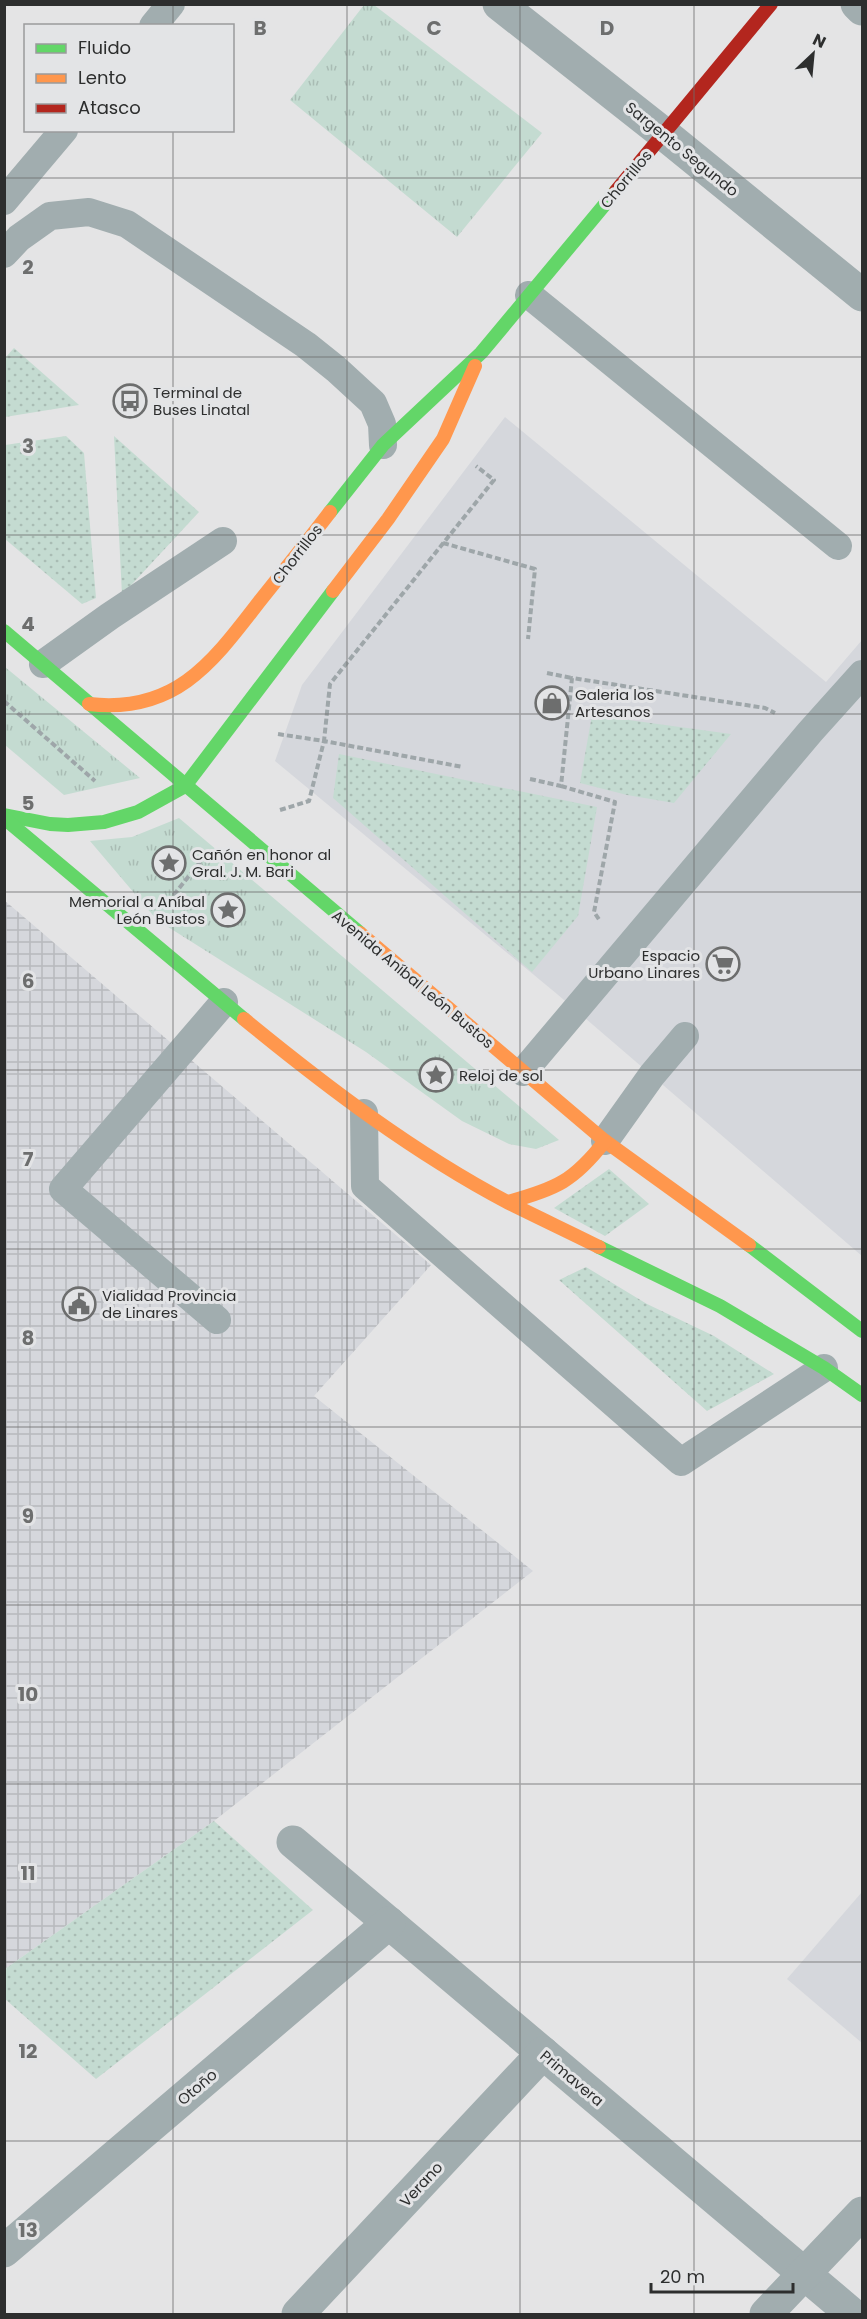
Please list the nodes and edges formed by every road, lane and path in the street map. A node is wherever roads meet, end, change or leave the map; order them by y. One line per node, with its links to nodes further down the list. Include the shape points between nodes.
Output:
1 (171, 4): 6 (lane)
2 (499, 4): 8 (street, Sargento Segundo)
3 (771, 4): 8 (main road, Chorrillos)
4 (857, 4): 5 (street)
5 (862, 9)
6 (155, 24)
7 (62, 132): 9 (lane)
8 (664, 134): 11 (street, Sargento Segundo); 12 (main road, Chorrillos)
9 (4, 201)
10 (4, 254): 15 (lane, via 50,216 89,212 128,224 336,369 373,403 382,424)
11 (862, 295)
12 (529, 296): 13 (main road, Chorrillos); 18 (lane)
13 (481, 353): 14 (main road, Chorrillos); 15 (main road, Chorrillos)
14 (443, 439): 17 (path, via 494,480); 27 (main road, Chorrillos, via 388,519)
15 (383, 445): 26 (main road, Chorrillos, via 199,675 174,691 148,700 120,707)
16 (223, 541): 21 (lane)
17 (443, 543): 20 (path, via 536,569); 29 (path, via 330,684)
18 (838, 546)
19 (4, 631): 21 (main road, Avenida Aníbal León Bustos)
20 (528, 639)
21 (43, 664): 26 (main road, Avenida Aníbal León Bustos)
22 (547, 673): 23 (path)
23 (572, 678): 28 (path, via 765,708); 33 (path)
24 (859, 686): 28 (lane)
25 (4, 701): 34 (path, via 90,776)
26 (89, 704): 32 (main road, Avenida Aníbal León Bustos)
27 (230, 726): 29 (path); 32 (main road, Chorrillos)
28 (810, 732): 38 (lane)
29 (324, 741): 30 (path); 36 (path, via 309,801)
30 (463, 767)
31 (530, 779): 33 (path)
32 (184, 786): 34 (main road, Chorrillos, via 164,801); 36 (main road, Avenida Aníbal León Bustos)
33 (561, 786): 38 (path, via 615,802 594,912)
34 (129, 816): 35 (main road, Chorrillos, via 78,824)
35 (4, 817): 37 (main road)
36 (231, 824): 37 (path); 41 (main road, Avenida Aníbal León Bustos)
37 (143, 932): 39 (main road)
38 (624, 952): 41 (lane)
39 (224, 1002): 42 (main road); 45 (lane, via 63,1189)
40 (685, 1036): 43 (lane)
41 (523, 1072): 43 (main road, Avenida Aníbal León Bustos)
42 (364, 1113): 44 (main road); 47 (lane, via 365,1186 681,1462)
43 (605, 1141): 44 (main road, via 587,1166 565,1183); 46 (main road, Avenida Aníbal León Bustos)
44 (508, 1202): 47 (main road, via 720,1306)
45 (217, 1320)
46 (862, 1331)
47 (824, 1368): 48 (main road)
48 (862, 1395)
49 (293, 1842): 50 (street, Primavera)
50 (389, 1923): 51 (street, Primavera); 53 (street, Otoño)
51 (543, 2054): 54 (street, Primavera); 55 (street, Verano)
52 (862, 2213): 54 (street)
53 (4, 2251)
54 (804, 2274): 56 (street); 57 (street, Primavera)
55 (298, 2314)
56 (766, 2314)
57 (852, 2314)

